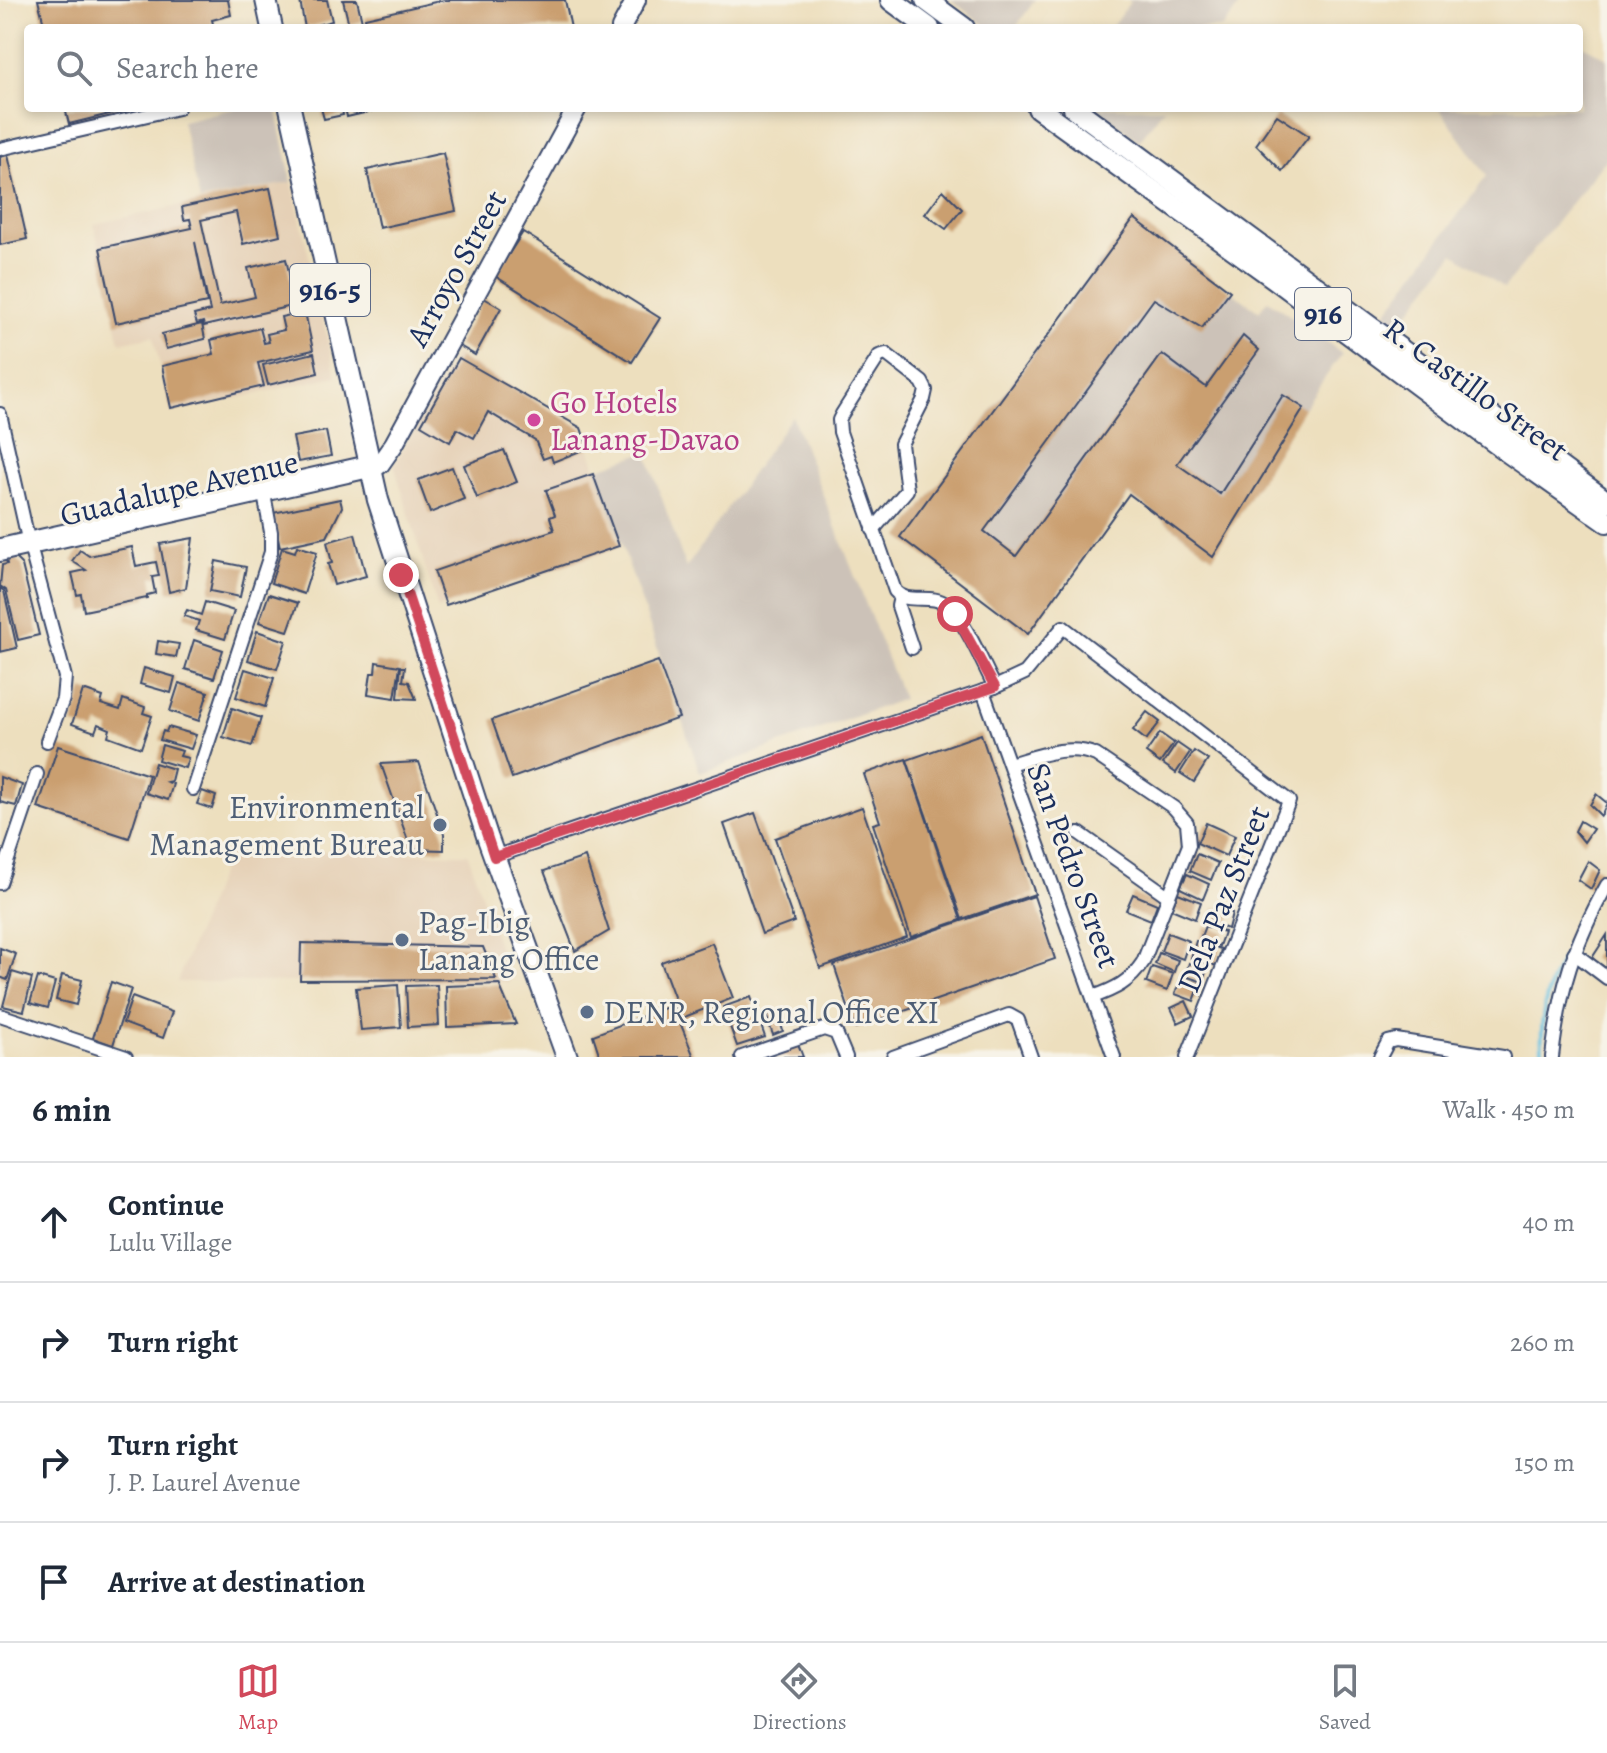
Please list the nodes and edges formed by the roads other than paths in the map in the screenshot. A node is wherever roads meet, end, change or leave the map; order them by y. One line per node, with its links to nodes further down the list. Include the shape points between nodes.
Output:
1 (266, 0): 5 (main road)
2 (636, 0): 6 (street)
3 (891, 0): 7 (main road)
4 (926, 0): 8 (main road)
5 (271, 24)
6 (623, 24)
7 (924, 24)
8 (959, 24)
9 (161, 112): 14 (street)
10 (291, 112): 16 (main road, 916-5)
11 (575, 112): 16 (street, Arroyo Street)
12 (1044, 112): 19 (main road, R. Castillo Street / 916)
13 (1079, 112): 18 (main road, R. Castillo Street / 916)
14 (0, 149)
15 (0, 414): 21 (street)
16 (375, 463): 17 (street, Guadalupe Avenue); 32 (main road, 916-5, via 401,575)
17 (264, 490): 21 (street, Guadalupe Avenue); 30 (street, via 271,552)
18 (1607, 502)
19 (1607, 522)
20 (873, 530): 20 (street, via 839,420 879,356 886,354 926,390 901,444 907,490); 24 (street)
21 (30, 543): 22 (street, Guadalupe Avenue); 23 (street, Guadalupe Avenue); 27 (street, via 65,677 63,699)
22 (0, 545)
23 (0, 555)
24 (900, 597): 25 (street, via 898,606); 26 (street, San Pedro Street, via 928,597 947,606 962,625)
25 (912, 648)
26 (989, 689): 28 (street, San Pedro Street); 32 (street); 49 (street, Dela Paz Street, via 1025,673 1063,627 1289,801)
27 (47, 741)
28 (1010, 764): 35 (street, via 1052,752 1085,750 1174,808 1187,823 1189,845); 38 (street, San Pedro Street)
29 (37, 774): 33 (street)
30 (193, 789)
31 (1079, 833): 35 (street)
32 (494, 857): 43 (main road, 916-5)
33 (0, 883)
34 (1607, 886): 36 (street)
35 (1168, 896): 38 (street, via 1135,975)
36 (1574, 952): 37 (street); 52 (street)
37 (1607, 978)
38 (1093, 997): 48 (street, San Pedro Street)
39 (0, 1015): 41 (street)
40 (1444, 1052): 50 (street, via 1396,1040 1388,1042); 51 (street)
41 (106, 1054): 42 (street)
42 (126, 1057)
43 (567, 1057)
44 (742, 1057): 45 (street, via 830,1030)
45 (846, 1057)
46 (893, 1057): 47 (street, via 1003,1016 1018,1020)
47 (1031, 1057)
48 (1114, 1057)
49 (1187, 1057)
50 (1380, 1057)
51 (1503, 1057)
52 (1552, 1057)

